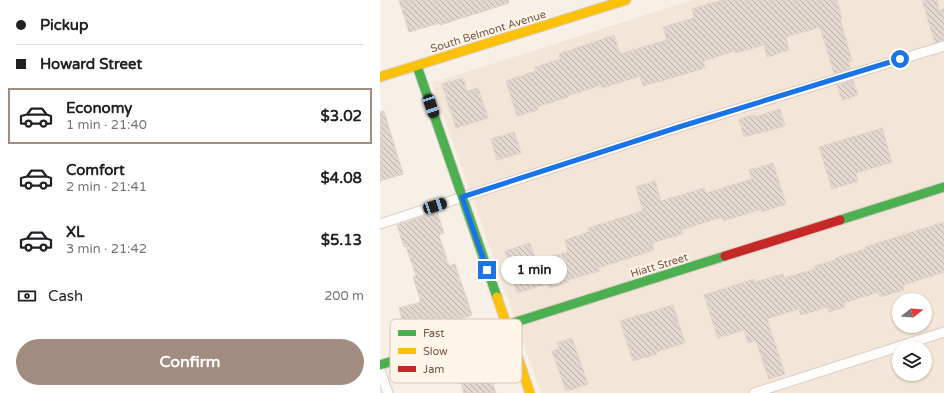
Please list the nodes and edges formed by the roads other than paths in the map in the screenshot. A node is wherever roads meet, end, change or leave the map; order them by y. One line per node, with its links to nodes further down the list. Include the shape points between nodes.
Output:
1 (626, 0): 3 (street, South Belmont Avenue)
2 (944, 46): 6 (lane)
3 (417, 66): 4 (street, South Belmont Avenue); 6 (street)
4 (380, 77)
5 (944, 187): 9 (street, Hiatt Street)
6 (462, 197): 7 (lane); 8 (street)
7 (380, 224)
8 (504, 319)
9 (522, 321)
10 (944, 332): 17 (lane)
11 (390, 362): 12 (street, Hiatt Street)
12 (380, 365)
13 (380, 370): 15 (lane)
14 (522, 371): 16 (street)
15 (388, 393)
16 (530, 393)
17 (754, 393)

